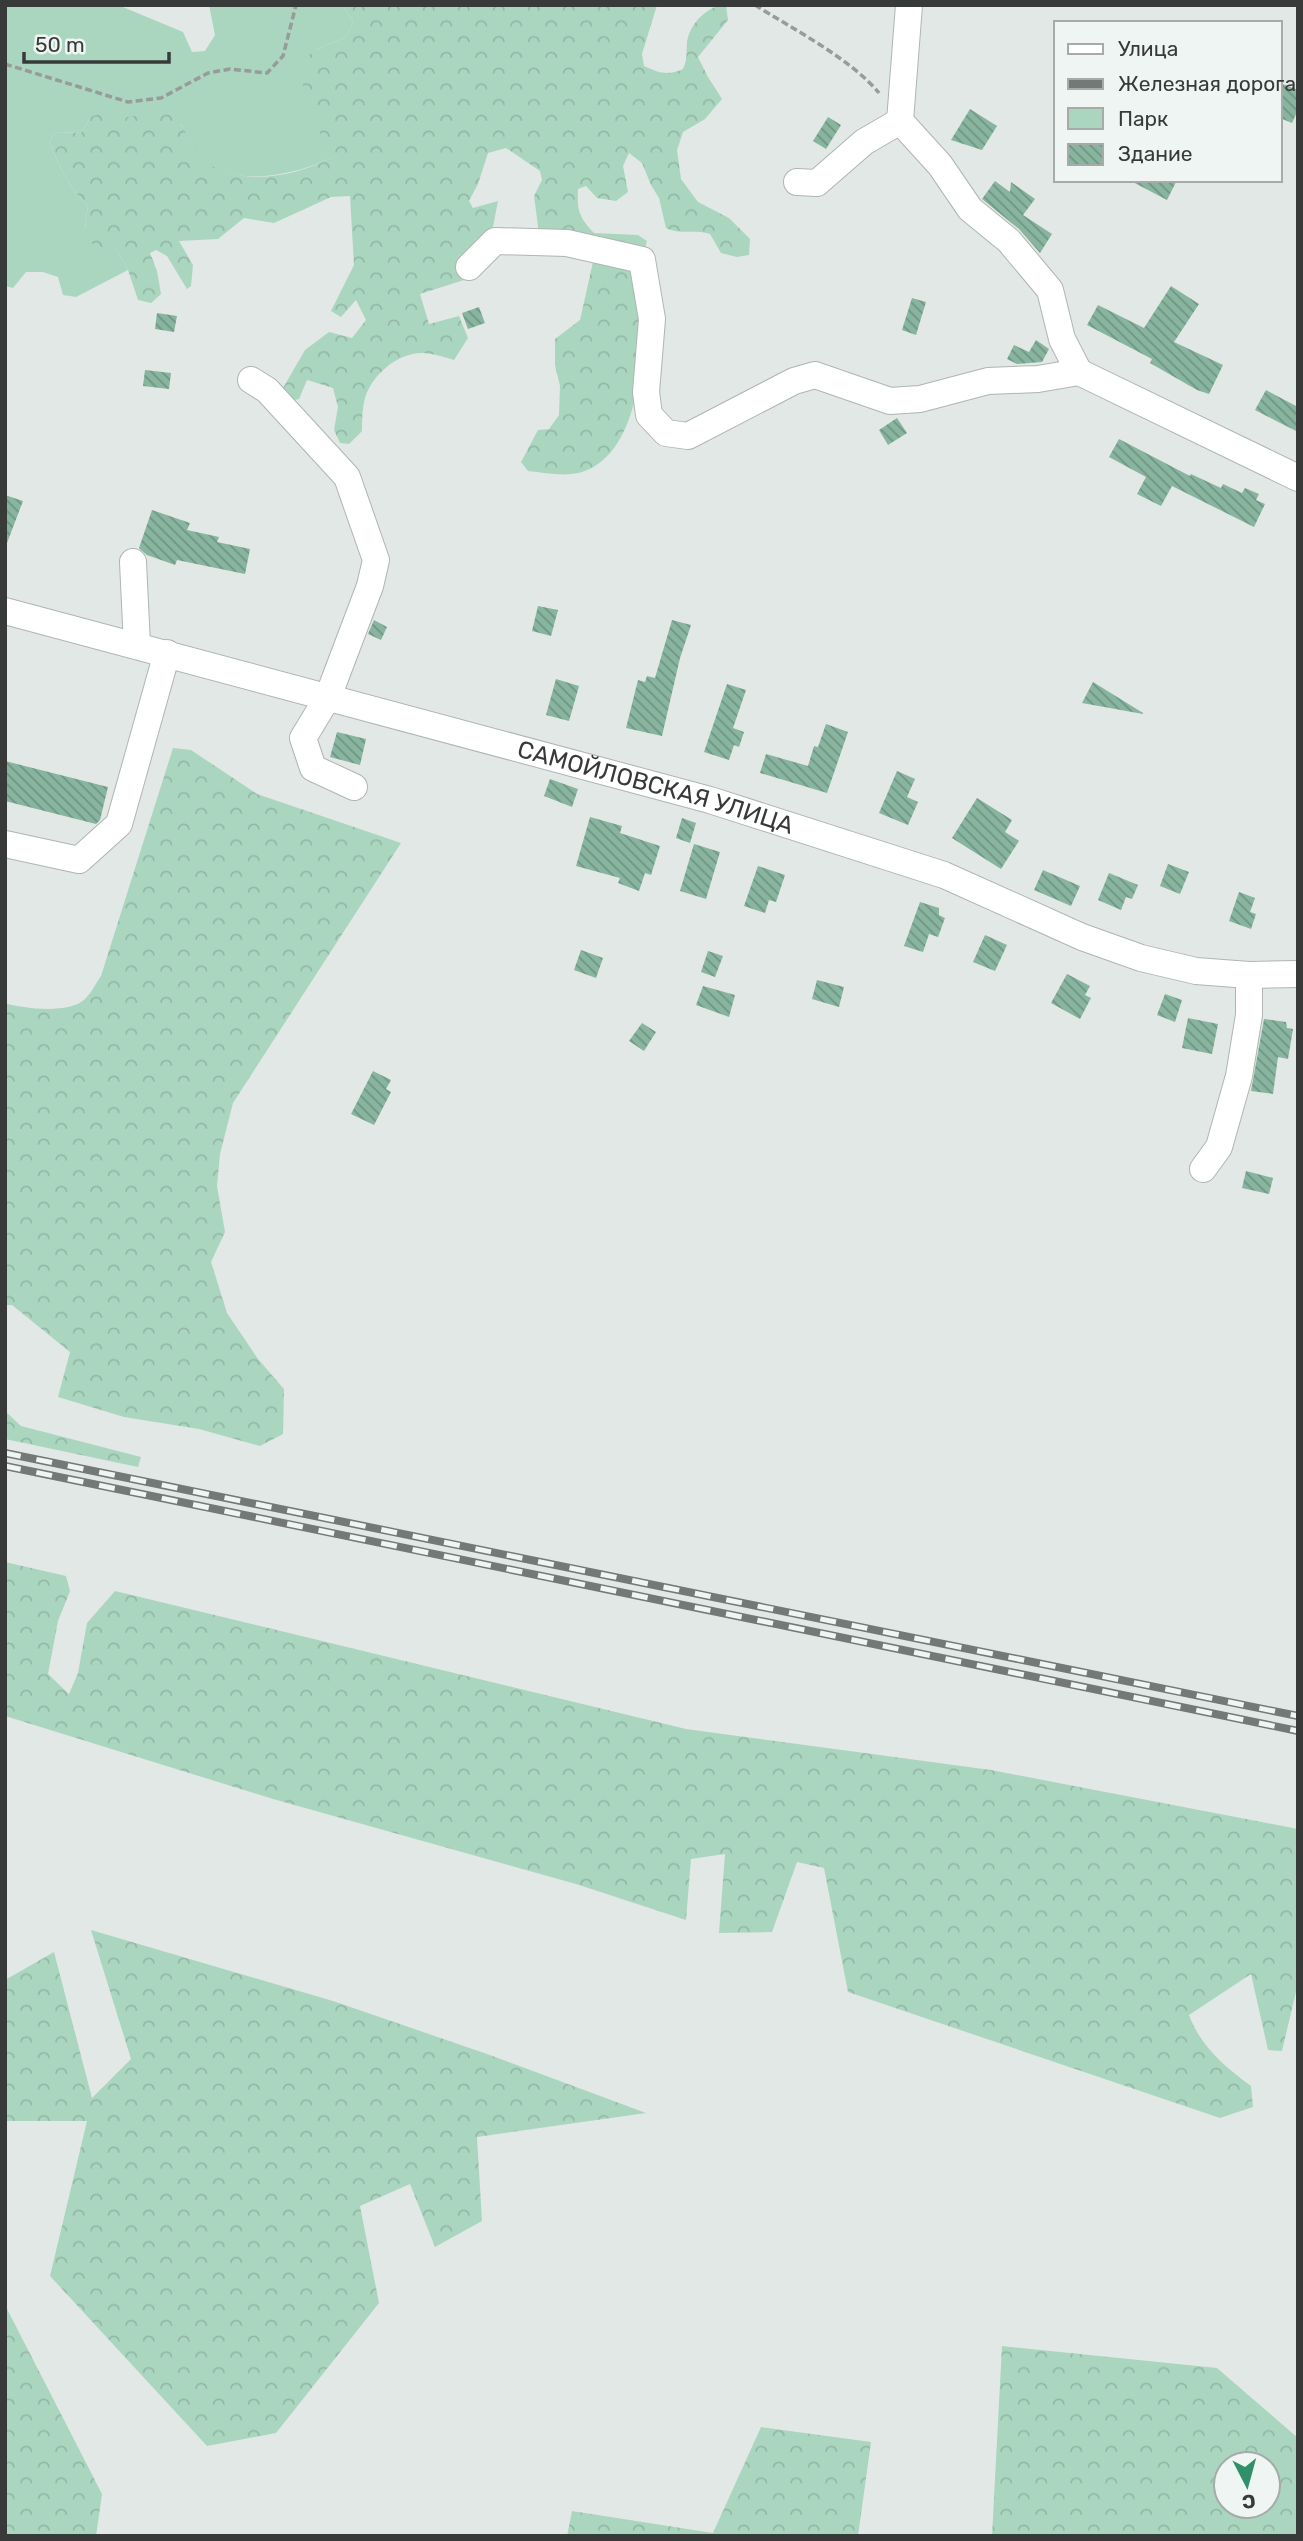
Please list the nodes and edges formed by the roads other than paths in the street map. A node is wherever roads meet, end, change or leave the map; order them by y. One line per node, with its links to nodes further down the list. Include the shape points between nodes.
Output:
1 (909, 5): 2 (street)
2 (900, 121): 3 (street, via 864,142 817,183); 5 (street, via 940,165 970,209 1009,241 1050,290 1062,339)
3 (797, 182)
4 (469, 267): 5 (street, via 495,242 567,243 642,260 652,319 646,393 649,415 666,433 688,436 794,381 815,375 890,401 920,399 988,381)
5 (1079, 372): 7 (street)
6 (251, 380): 12 (street, via 267,390 347,477 376,561)
7 (1298, 478)
8 (133, 562): 10 (street)
9 (5, 611): 10 (street, САМОЙЛОВСКАЯ УЛИЦА)
10 (136, 645): 11 (street, САМОЙЛОВСКАЯ УЛИЦА)
11 (167, 653): 12 (street, САМОЙЛОВСКАЯ УЛИЦА); 14 (street, via 119,824 79,860)
12 (328, 697): 13 (street, via 303,738 313,768); 16 (street, САМОЙЛОВСКАЯ УЛИЦА, via 710,800 931,870 1141,958 1196,971)
13 (354, 787)
14 (5, 844)
15 (1298, 974): 16 (street, САМОЙЛОВСКАЯ УЛИЦА)
16 (1249, 975): 17 (street, via 1249,1015 1239,1076 1219,1147)
17 (1203, 1169)

